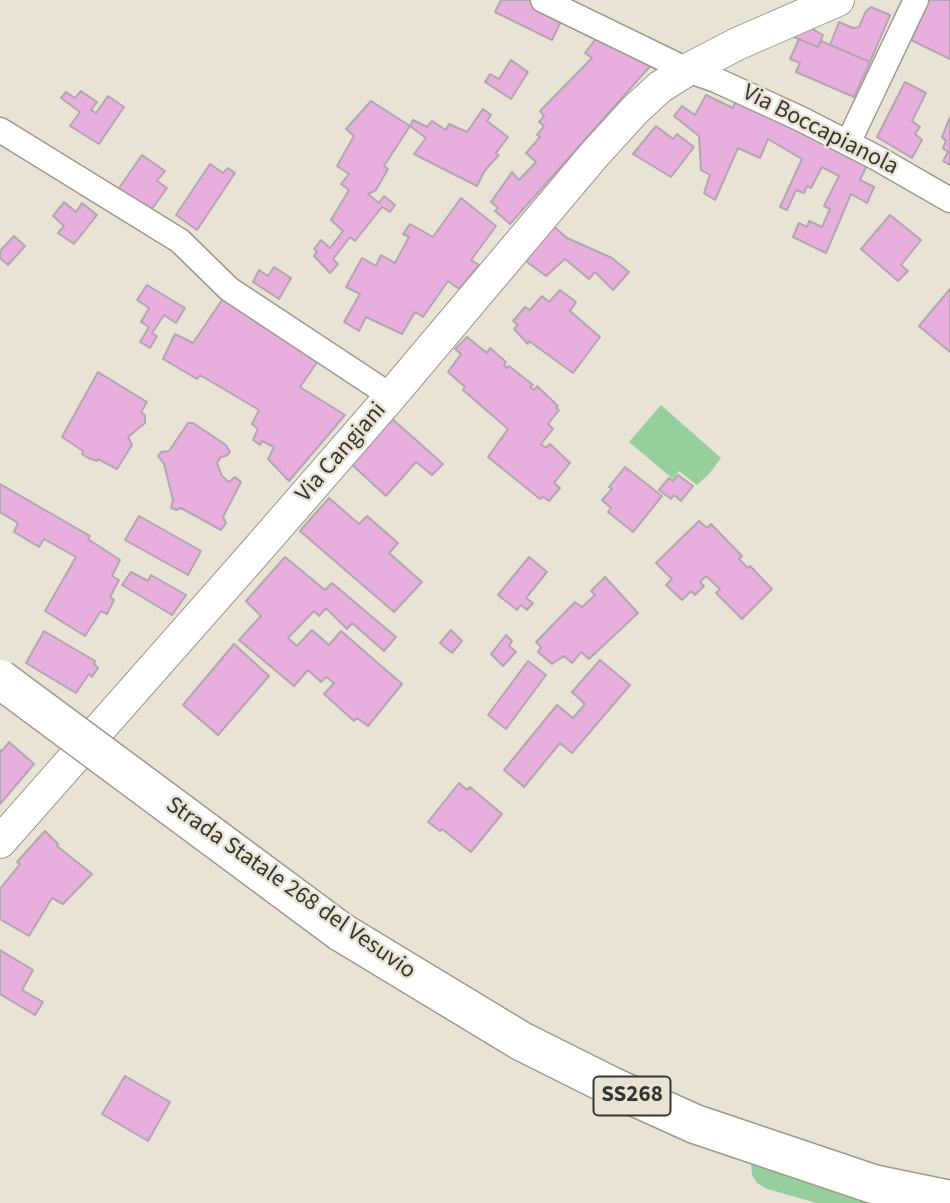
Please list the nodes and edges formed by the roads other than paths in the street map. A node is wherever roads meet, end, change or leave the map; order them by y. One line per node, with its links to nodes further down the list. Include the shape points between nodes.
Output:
1 (543, 0): 4 (street, Via Boccapianola)
2 (838, 0): 4 (street, Via Cangiani)
3 (916, 0): 6 (street)
4 (687, 70): 6 (street, Via Boccapianola, via 716,79); 8 (street, Via Cangiani, via 660,87 594,155)
5 (0, 130): 8 (street, via 180,241 229,289)
6 (848, 143): 7 (street, Via Boccapianola)
7 (950, 200)
8 (391, 396): 10 (street, Via Cangiani)
9 (0, 678): 11 (highway, Strada Statale 268 del Vesuvio / SS268, bridge, via 341,932 521,1041 695,1124 873,1184)
10 (0, 842)
11 (950, 1200)

